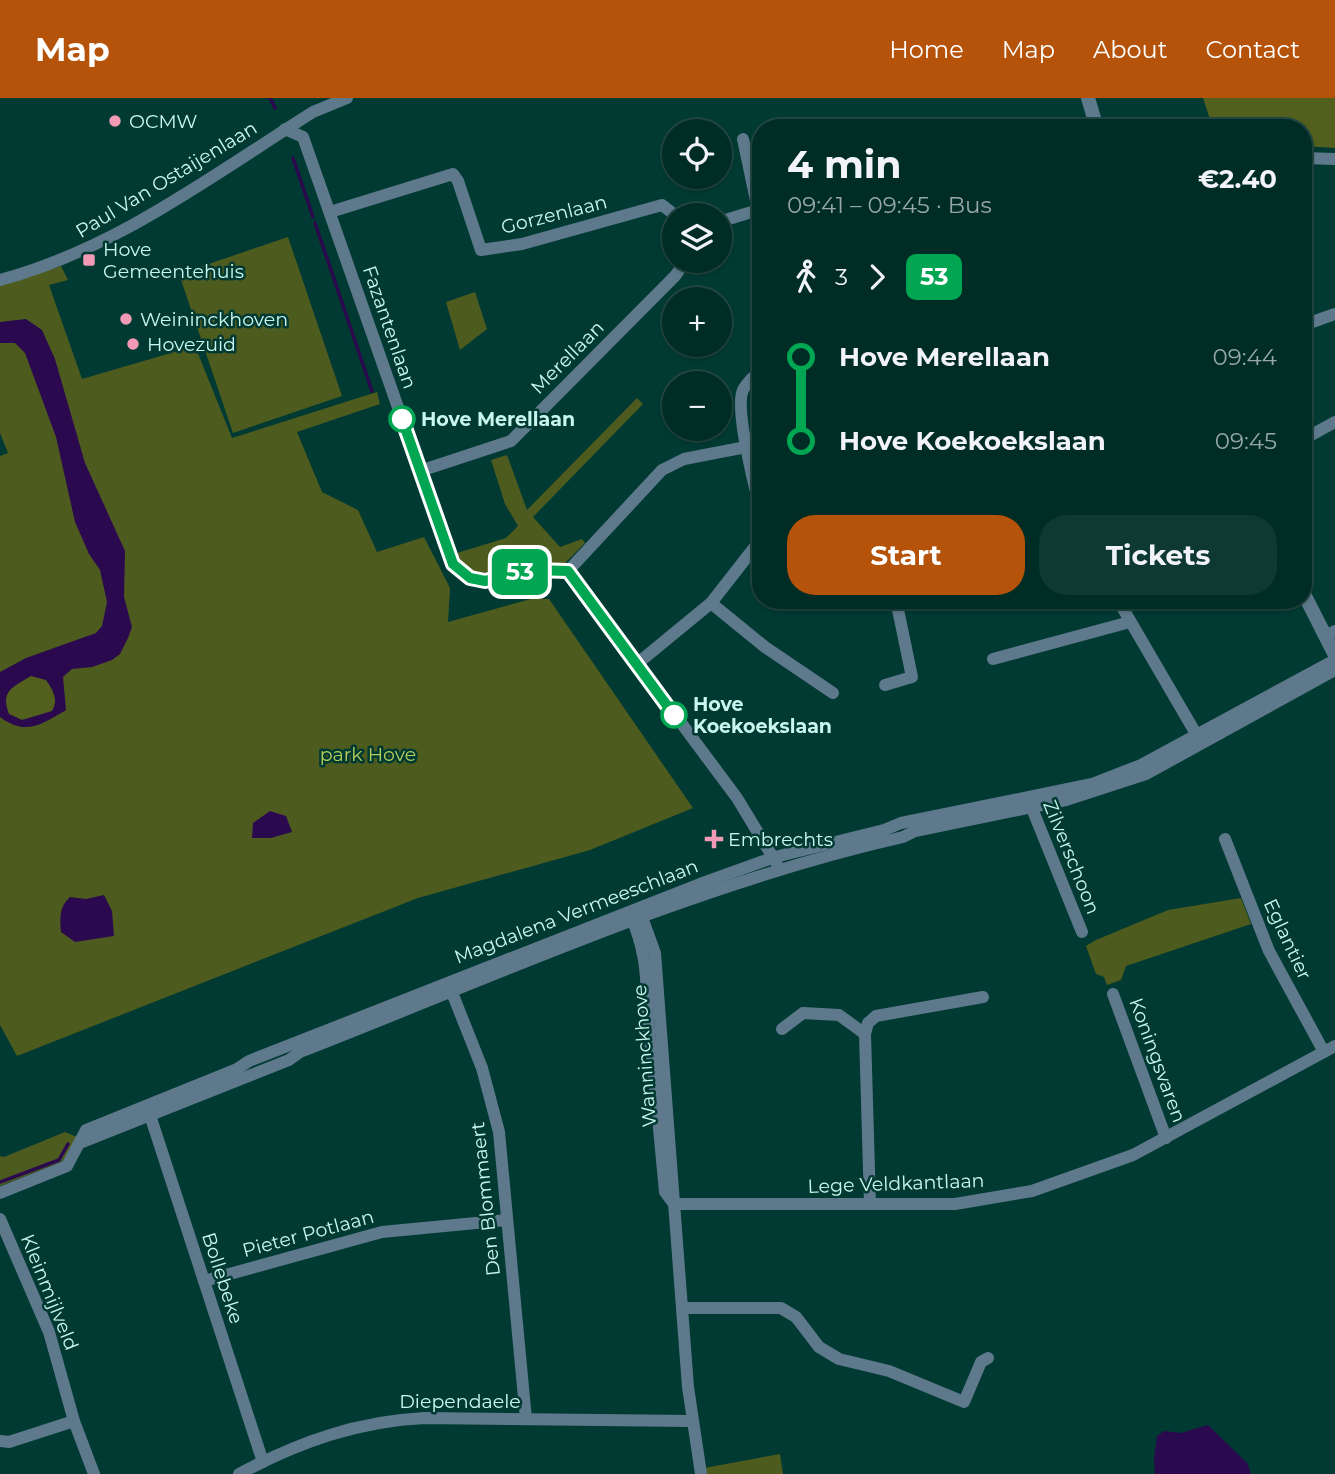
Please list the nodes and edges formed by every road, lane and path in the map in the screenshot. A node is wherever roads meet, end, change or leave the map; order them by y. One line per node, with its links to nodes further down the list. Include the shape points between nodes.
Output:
1 (346, 98): 4 (street, Paul Van Ostaijenlaan)
2 (1087, 98): 3 (street)
3 (1094, 119)
4 (285, 129): 10 (street, Fazantenlaan, via 303,137); 14 (street, Paul Van Ostaijenlaan, via 104,242 65,260)
5 (743, 139): 8 (street)
6 (1312, 158): 7 (street)
7 (1335, 159)
8 (752, 182)
9 (662, 205): 10 (street, Gorzenlaan, via 522,244 481,250 453,174)
10 (330, 212): 21 (street, Fazantenlaan)
11 (752, 212): 12 (street)
12 (732, 218)
13 (677, 273): 21 (street, Merellaan, via 511,441)
14 (0, 280)
15 (1335, 314): 16 (street)
16 (1312, 322)
17 (752, 379): 20 (street, via 742,391)
18 (1335, 422): 19 (street)
19 (1312, 435)
20 (746, 447): 22 (street); 24 (street, via 684,459 662,471)
21 (420, 471): 24 (street, Fazantenlaan, via 443,543 453,564 466,576 485,581 534,570)
22 (752, 474)
23 (752, 551): 25 (street)
24 (568, 571): 33 (street)
25 (711, 603): 33 (street); 36 (street)
26 (1312, 606): 30 (street)
27 (898, 609): 35 (street, via 912,677)
28 (1123, 609): 29 (street)
29 (1130, 622): 32 (street); 37 (street)
30 (1331, 634): 31 (street)
31 (1335, 658): 37 (street, Magdalena Vermeeschlaan)
32 (993, 659)
33 (638, 663): 40 (street, via 737,798)
34 (1335, 670): 37 (street, Magdalena Vermeeschlaan)
35 (885, 685)
36 (833, 693)
37 (1198, 738): 38 (street, Magdalena Vermeeschlaan, via 1141,765)
38 (1029, 802): 40 (street, Magdalena Vermeeschlaan, via 901,823); 42 (street, Zilverschoon)
39 (1225, 839): 48 (street, Eglantier, via 1269,951)
40 (777, 862): 41 (street, Magdalena Vermeeschlaan)
41 (636, 915): 43 (street, Magdalena Vermeeschlaan); 53 (street, Wanninckhove, via 655,953)
42 (1082, 932)
43 (450, 987): 49 (street, Magdalena Vermeeschlaan); 55 (street, Den Blommaert, via 494,1108)
44 (1113, 994): 50 (street, Koningsvaren)
45 (983, 998): 47 (street, via 876,1016)
46 (782, 1029): 47 (street, via 803,1013 839,1015)
47 (865, 1034): 52 (street)
48 (1329, 1049): 50 (street, Lege Veldkantlaan)
49 (148, 1111): 51 (street, Magdalena Vermeeschlaan, via 86,1130 67,1166); 56 (street, Bollebeke)
50 (1166, 1138): 52 (street, Lege Veldkantlaan, via 1099,1170 1032,1191 955,1204)
51 (0, 1193)
52 (870, 1204): 53 (street, Lege Veldkantlaan)
53 (674, 1205): 57 (street, Wanninckhove)
54 (0, 1219): 60 (street, Kleinmijlveld, via 49,1332)
55 (507, 1220): 56 (street, Pieter Potlaan, via 382,1232); 59 (street, Den Blommaert)
56 (204, 1282): 63 (street, Bollebeke)
57 (682, 1308): 58 (street, via 781,1308 789,1311 819,1347 838,1359 889,1371 964,1402 981,1362); 61 (street, Wanninckhove)
58 (988, 1358)
59 (526, 1419): 61 (street, Diependaele); 63 (street, Diependaele, via 425,1418 371,1423 325,1435)
60 (74, 1421): 62 (street); 64 (street, Kleinmijlveld)
61 (691, 1421): 66 (street, Wanninckhove)
62 (0, 1441)
63 (262, 1462): 65 (street, Diependaele)
64 (94, 1474)
65 (239, 1474)
66 (701, 1474)

